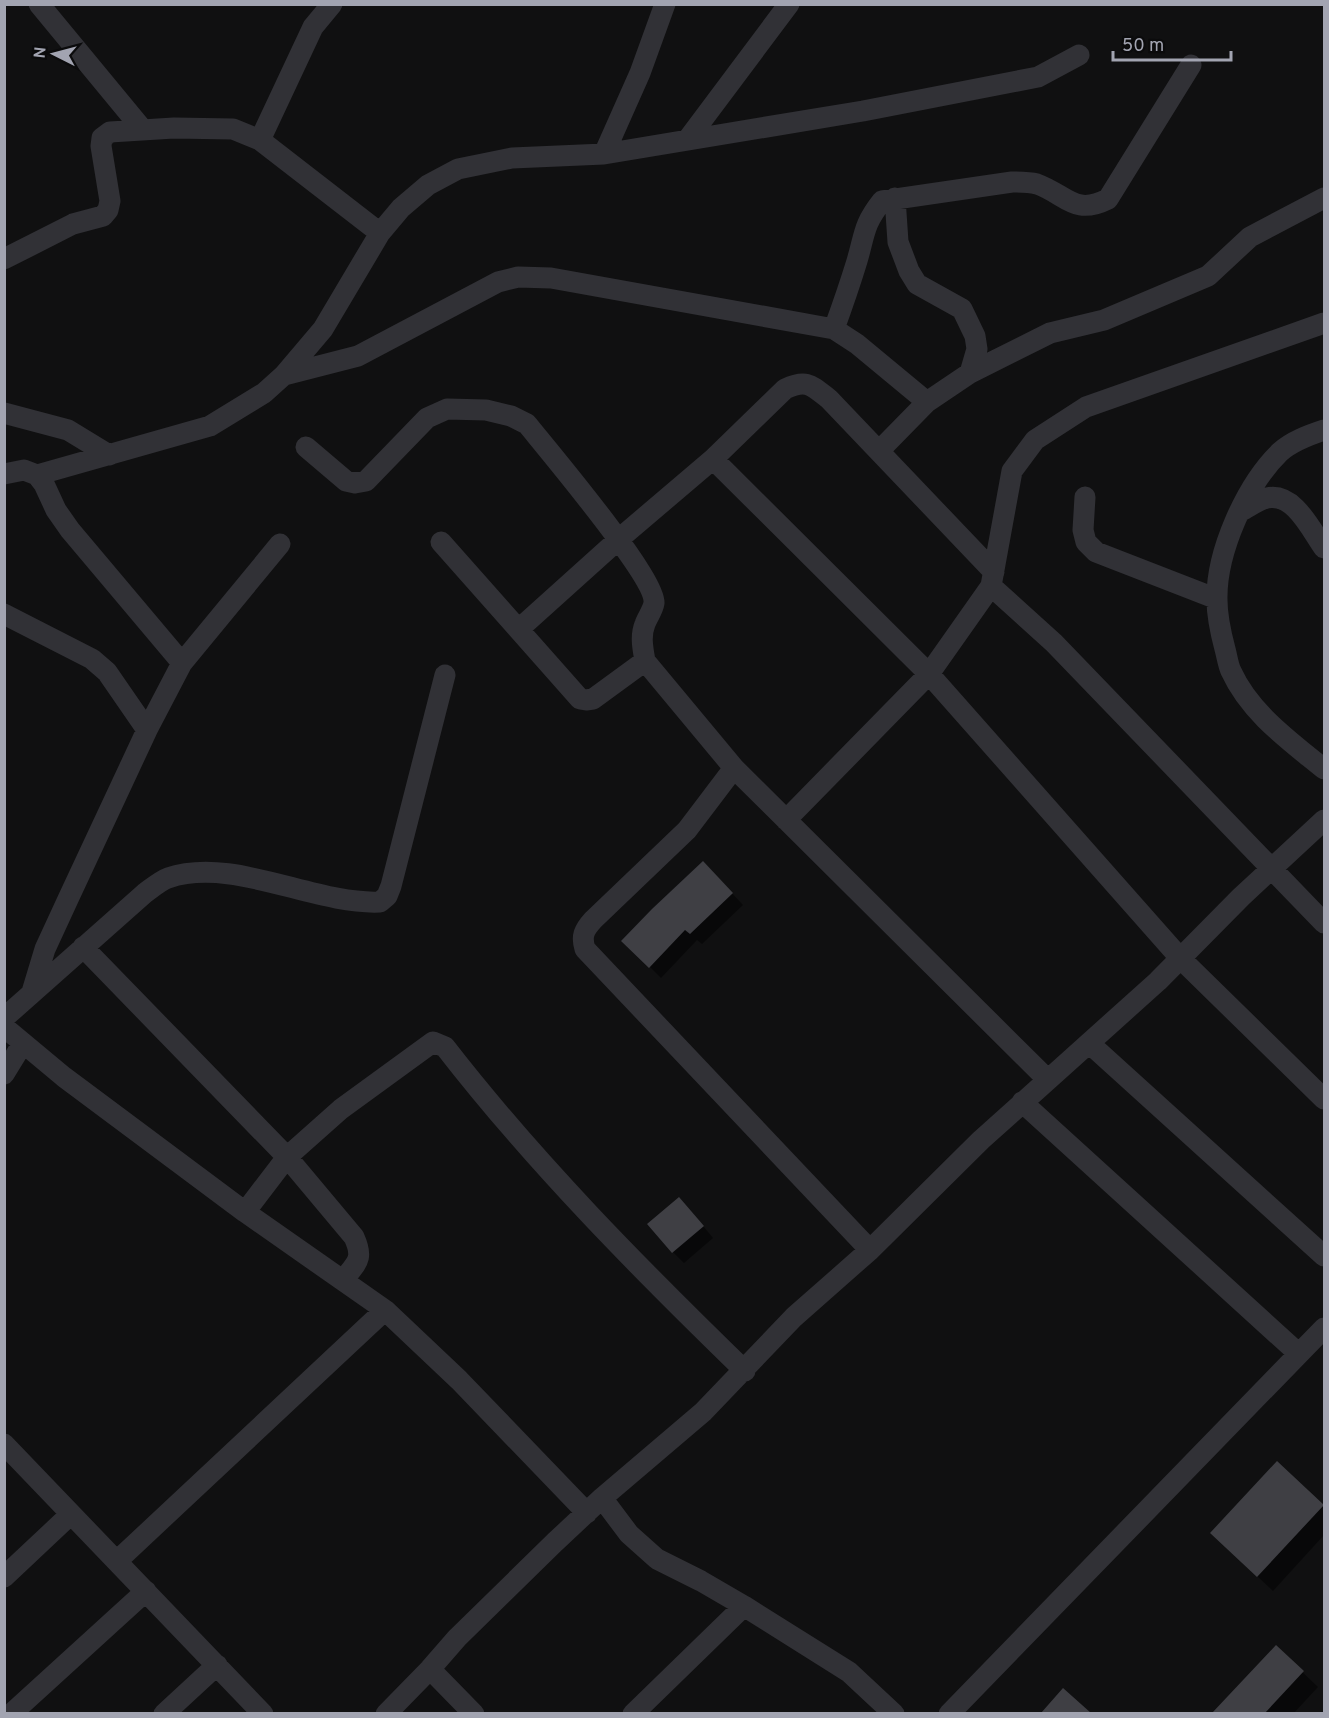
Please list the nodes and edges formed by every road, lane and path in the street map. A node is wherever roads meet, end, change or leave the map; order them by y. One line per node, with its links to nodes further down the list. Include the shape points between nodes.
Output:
1 (39, 4): 7 (street)
2 (332, 4): 9 (street, via 313,27)
3 (665, 4): 10 (street)
4 (789, 4): 8 (street)
5 (1079, 55): 8 (street, via 1038,77)
6 (1191, 65): 11 (street, via 1108,198 1093,206 1074,203 1034,183 1012,182)
7 (143, 130): 9 (street, via 233,129); 14 (street, via 110,132 102,138 110,201 103,216 73,224)
8 (688, 139): 10 (street)
9 (260, 140): 13 (street)
10 (604, 154): 13 (street, via 512,158 458,169 428,185)
11 (895, 198): 16 (street, via 882,201 869,217); 17 (street, via 898,242 909,271 917,284 962,309 975,336 977,348)
12 (1324, 198): 17 (street, via 1250,237 1208,276 1104,320 1050,333)
13 (380, 233): 18 (street, via 323,329)
14 (4, 259)
15 (1324, 323): 34 (street, via 1086,408 1035,440 1012,471)
16 (834, 329): 18 (street, via 551,278 518,277 498,282 358,356); 19 (street)
17 (970, 373): 19 (street)
18 (284, 375): 24 (street, via 264,393 210,426)
19 (927, 402): 23 (street)
20 (4, 413): 24 (street, via 68,429)
21 (1324, 430): 29 (street, via 1281,451 1257,478)
22 (306, 447): 30 (street, via 346,482 355,483 366,481 427,418 447,409 486,410 510,416 527,424)
23 (879, 451): 25 (street, via 829,399 812,386 799,383 785,389); 34 (street)
24 (109, 454): 27 (street)
25 (713, 459): 30 (street); 40 (street)
26 (4, 474): 27 (street, via 24,470)
27 (37, 475): 39 (street, via 70,530)
28 (1085, 497): 35 (street, via 1083,531 1086,542 1096,552)
29 (1241, 511): 33 (street, via 1267,498 1292,504); 35 (street, via 1222,554)
30 (619, 539): 37 (street); 38 (street, via 652,592 654,604 643,628)
31 (441, 542): 37 (street)
32 (280, 544): 39 (street)
33 (1324, 548)
34 (993, 579): 40 (street); 47 (street)
35 (1217, 599): 44 (street, via 1230,670 1247,698 1266,721)
36 (4, 614): 42 (street, via 92,659 107,672)
37 (519, 629): 38 (street, via 580,699 593,699)
38 (645, 661): 43 (street)
39 (182, 663): 42 (street)
40 (929, 674): 45 (street); 50 (street)
41 (445, 675): 49 (street, via 391,886 380,902 219,873 188,874 166,878)
42 (147, 730): 51 (street, via 45,949)
43 (734, 768): 45 (street); 62 (street, via 687,830 584,929 582,939 585,949)
44 (1324, 769)
45 (786, 820): 57 (street)
46 (1324, 820): 47 (street)
47 (1271, 869): 48 (street); 50 (street)
48 (1324, 923)
49 (83, 947): 51 (street); 60 (street)
50 (1181, 959): 55 (street); 58 (street)
51 (30, 996): 52 (street)
52 (4, 1018)
53 (4, 1027): 54 (street)
54 (23, 1043): 56 (street); 61 (street)
55 (1089, 1044): 57 (street); 63 (street)
56 (4, 1074)
57 (1047, 1079): 59 (street)
58 (1324, 1099)
59 (1022, 1102): 62 (street); 67 (street)
60 (287, 1157): 61 (street); 64 (street, via 354,1237 360,1250 359,1260); 68 (street, via 341,1109 433,1042 439,1043 589,1213)
61 (245, 1212): 64 (street)
62 (870, 1250): 68 (street, via 794,1317)
63 (1324, 1256)
64 (344, 1279): 65 (street)
65 (385, 1310): 70 (street); 72 (street)
66 (1324, 1328): 67 (street)
67 (1299, 1354): 85 (street)
68 (745, 1371): 70 (street)
69 (4, 1444): 71 (street)
70 (594, 1506): 75 (street, via 657,1559); 77 (street)
71 (71, 1514): 72 (street); 73 (street)
72 (117, 1561): 74 (street)
73 (4, 1578)
74 (146, 1591): 76 (street); 78 (street)
75 (744, 1606): 83 (street); 84 (street, via 849,1672)
76 (217, 1665): 79 (street); 80 (street)
77 (430, 1669): 81 (street); 82 (street)
78 (11, 1713)
79 (165, 1713)
80 (263, 1713)
81 (386, 1713)
82 (474, 1713)
83 (633, 1713)
84 (894, 1713)
85 (949, 1713)

